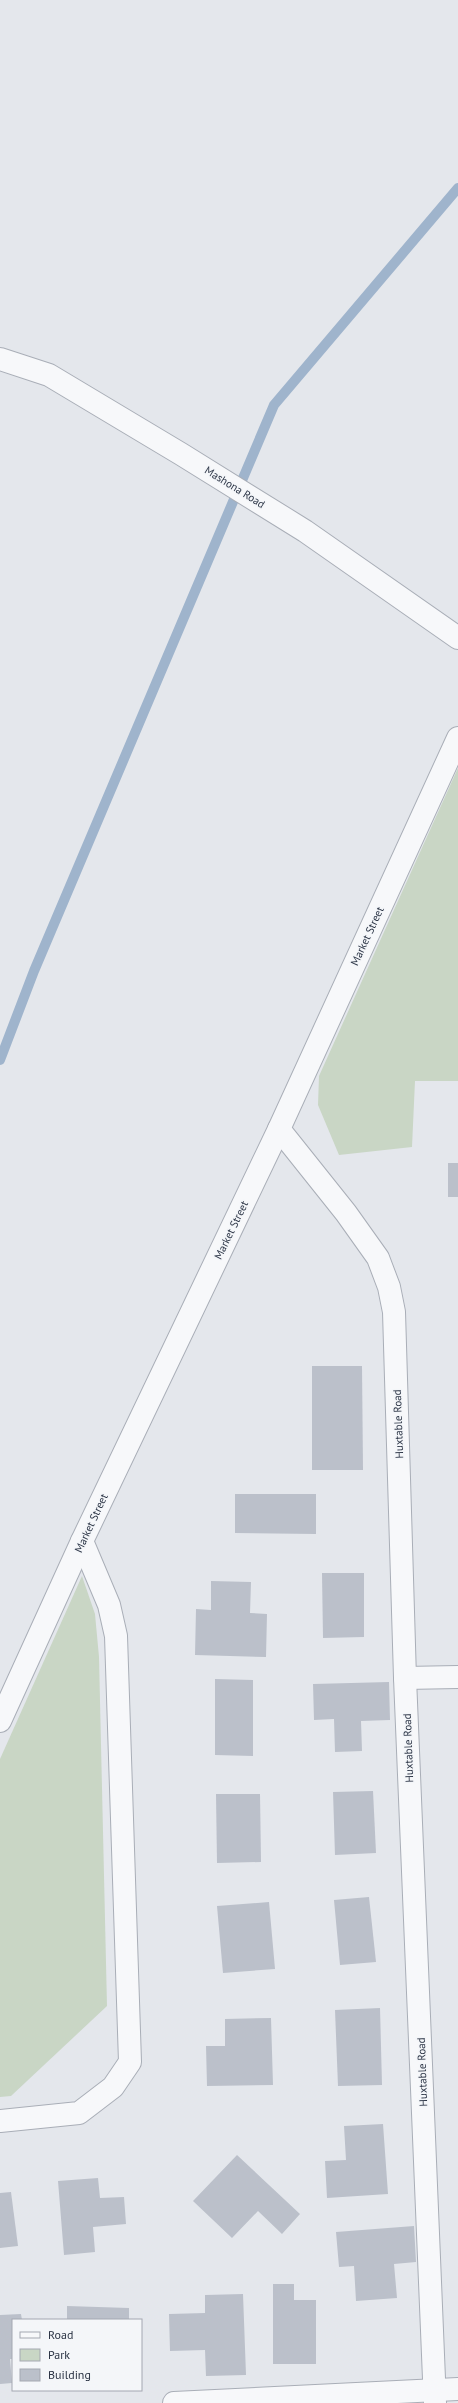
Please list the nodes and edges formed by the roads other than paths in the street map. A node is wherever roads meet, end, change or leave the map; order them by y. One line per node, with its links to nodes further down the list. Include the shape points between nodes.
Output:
1 (0, 359): 2 (street, Mashona Road, via 49,375 257,501 305,531)
2 (458, 638)
3 (458, 738): 4 (street, Market Street)
4 (279, 1129): 5 (street, Market Street); 7 (street, Huxtable Road, via 351,1219 378,1258 389,1287 394,1312)
5 (82, 1541): 8 (street, Market Street); 9 (street, via 109,1605 116,1636 130,2062 113,2087 78,2113)
6 (458, 1677): 7 (street)
7 (405, 1678): 11 (street, Huxtable Road)
8 (0, 1721)
9 (0, 2121)
10 (458, 2389): 11 (street)
11 (435, 2396): 12 (street)
12 (174, 2403)

